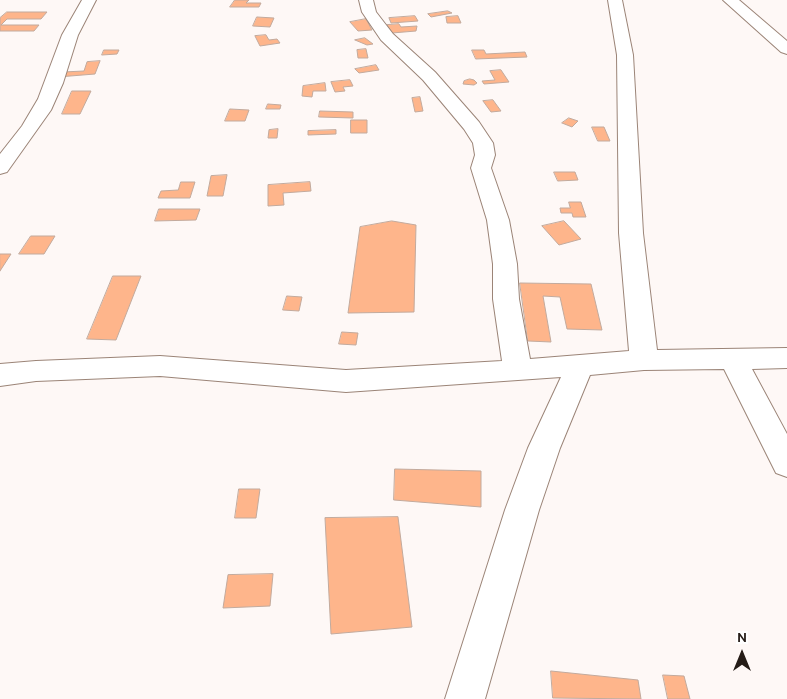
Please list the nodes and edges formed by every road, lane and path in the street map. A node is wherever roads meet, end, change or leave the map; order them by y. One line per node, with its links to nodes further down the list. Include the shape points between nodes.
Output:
1 (89, 0): 6 (street, via 65,48 53,87)
2 (366, 0): 13 (street, via 369,12 387,37 429,76 483,143 485,155 481,168 498,220 506,299)
3 (615, 0): 11 (street, via 625,55 631,233)
4 (730, 0): 5 (street)
5 (787, 49)
6 (32, 127): 7 (street); 8 (street)
7 (8, 131)
8 (0, 168)
9 (732, 358): 10 (street); 11 (street); 15 (street)
10 (787, 358)
11 (644, 360): 12 (street)
12 (580, 366): 13 (street); 16 (street, via 544,448 522,510)
13 (518, 370): 14 (street, via 346,381 160,366)
14 (0, 375)
15 (787, 464)
16 (465, 699)

